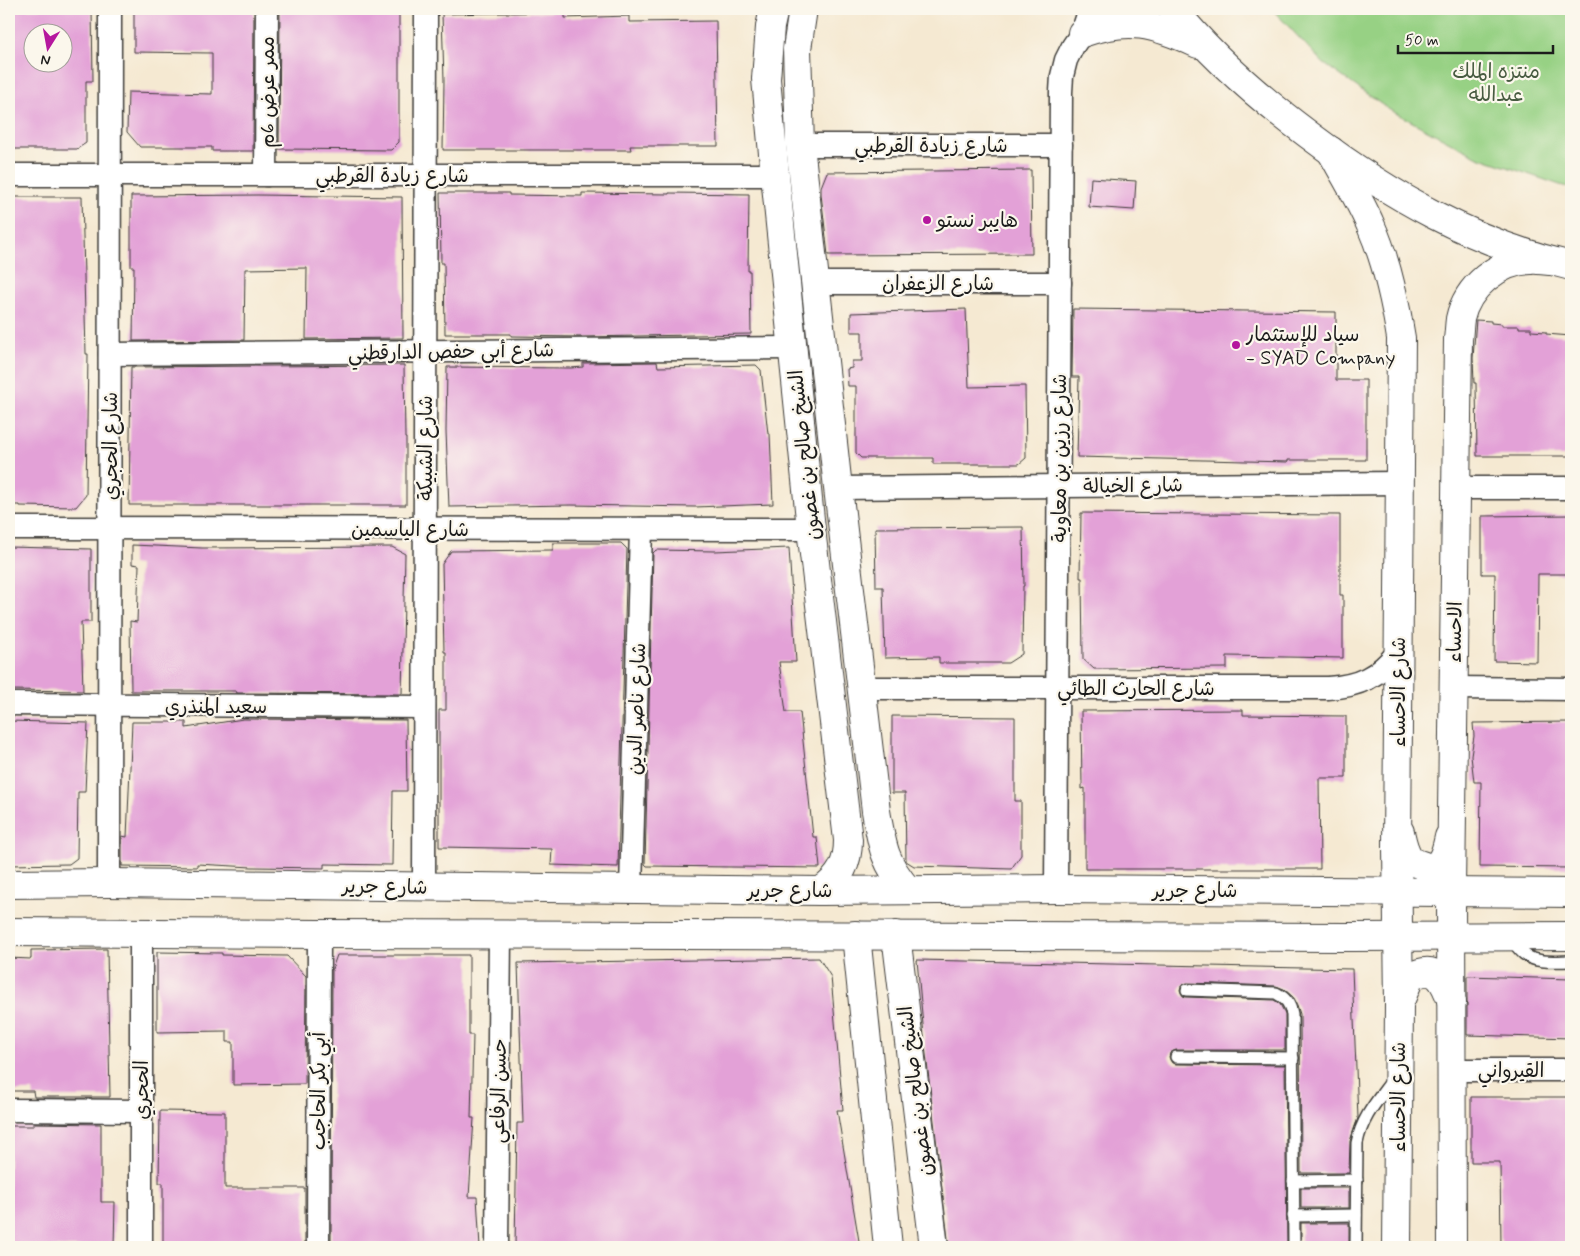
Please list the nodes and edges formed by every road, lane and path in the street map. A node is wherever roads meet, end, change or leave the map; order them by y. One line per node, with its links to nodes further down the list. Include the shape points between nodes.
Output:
1 (110, 9): 13 (street, شارع الحجري)
2 (267, 9): 14 (street, ممر عرض 6م)
3 (426, 9): 15 (street, شارع الشبيكة)
4 (774, 9): 16 (main road, الشيخ صالح بن غصون, via 766,79)
5 (803, 9): 9 (main road, الشيخ صالح بن غصون, via 796,48)
6 (1173, 9): 8 (main road)
7 (1086, 21): 8 (main road, via 1102,26 1145,24); 10 (street, شارع رزين بن معاوية, via 1066,60 1062,76)
8 (1208, 49): 11 (main road, via 1266,103)
9 (800, 145): 10 (street, شارع زيادة القرطبي); 18 (main road, الشيخ صالح بن غصون)
10 (1061, 145): 19 (street, شارع رزين بن معاوية)
11 (1331, 151): 17 (main road, via 1435,216 1511,249); 23 (main road, شارع الاحساء, via 1372,228 1397,310 1401,338)
12 (9, 175): 13 (street, شارع زيادة القرطبي)
13 (110, 175): 14 (street, شارع زيادة القرطبي); 22 (street, شارع الحجري)
14 (266, 175): 15 (street, شارع زيادة القرطبي)
15 (425, 175): 16 (street, شارع زيادة القرطبي); 21 (street, شارع الشبيكة)
16 (775, 175): 20 (main road, الشيخ صالح بن غصون)
17 (1561, 264): 26 (main road, الاحساء, via 1530,260 1511,263 1478,284 1467,300 1460,319 1458,339)
18 (815, 282): 19 (street, شارع الزعفران); 25 (main road, الشيخ صالح بن غصون)
19 (1060, 283): 24 (street, شارع رزين بن معاوية)
20 (792, 348): 21 (street, شارع أبي حفص الدارقطني); 32 (main road, الشيخ صالح بن غصون)
21 (425, 351): 22 (street, شارع أبي حفص الدارقطني); 30 (street, شارع الشبيكة)
22 (110, 354): 29 (street, شارع الحجري)
23 (1399, 483): 24 (street, شارع الخيالة); 33 (main road, شارع الاحساء)
24 (1059, 486): 25 (street, شارع الخيالة); 35 (street, شارع رزين بن معاوية)
25 (838, 488): 34 (main road, الشيخ صالح بن غصون)
26 (1457, 488): 27 (street); 36 (main road, الاحساء)
27 (1571, 488)
28 (9, 528): 29 (street, شارع الياسمين)
29 (109, 528): 30 (street, شارع الياسمين); 39 (street, شارع الحجري)
30 (425, 529): 31 (street, شارع الياسمين); 40 (street, شارع الشبيكة)
31 (641, 529): 32 (street, شارع الياسمين); 50 (street, شارع ناصر الدين)
32 (811, 529): 42 (main road, الشيخ صالح بن غصون)
33 (1398, 652): 35 (street, شارع الحارث الطائي, via 1390,663 1368,679 1328,688); 43 (main road, شارع الاحساء)
34 (862, 688): 35 (street, شارع الحارث الطائي); 41 (main road, الشيخ صالح بن غصون)
35 (1057, 688): 51 (street, شارع رزين بن معاوية)
36 (1453, 688): 37 (street); 44 (main road, الاحساء)
37 (1571, 689)
38 (9, 704): 39 (street, سعيد المنذري)
39 (109, 705): 40 (street, سعيد المنذري); 47 (street, شارع الحجري)
40 (424, 707): 49 (street, شارع الشبيكة)
41 (874, 788): 42 (main road, via 866,804 857,805); 45 (main road, الشيخ صالح بن غصون)
42 (843, 790): 46 (main road, الشيخ صالح بن غصون)
43 (1397, 824): 44 (main road, via 1406,853 1414,863 1428,867 1443,860); 55 (main road, شارع الاحساء)
44 (1452, 827): 56 (main road, الاحساء)
45 (880, 829): 46 (main road, via 869,817 860,816); 52 (main road, الشيخ صالح بن غصون, via 890,867)
46 (847, 832): 54 (main road, الشيخ صالح بن غصون, via 845,864 831,884)
47 (109, 883): 48 (main road, شارع جرير); 49 (main road, شارع جرير)
48 (9, 884)
49 (424, 886): 50 (main road, شارع جرير)
50 (631, 889): 54 (main road, شارع جرير)
51 (1056, 889): 52 (main road, شارع جرير); 53 (main road, شارع جرير)
52 (908, 890): 54 (main road, شارع جرير)
53 (1347, 890): 55 (main road, شارع جرير); 68 (main road, via 1374,896 1381,909 1374,928)
54 (821, 891)
55 (1397, 891): 56 (main road, شارع جرير); 69 (main road, شارع الاحساء)
56 (1451, 892): 57 (main road, شارع جرير); 66 (main road)
57 (1507, 892): 58 (main road, شارع جرير); 65 (main road, via 1483,897 1473,915 1479,929)
58 (1571, 893)
59 (9, 932): 60 (main road)
60 (141, 932): 61 (main road); 80 (street, الحجري)
61 (319, 934): 62 (main road); 87 (street, أبي بكر الحاجب)
62 (500, 934): 63 (main road); 88 (street, حسن الرفاعي)
63 (856, 935): 64 (main road); 89 (main road, الشيخ صالح بن غصون)
64 (896, 935): 68 (main road); 85 (main road, الشيخ صالح بن غصون)
65 (1506, 935): 66 (main road); 67 (main road); 70 (lane, via 1531,958)
66 (1452, 936): 69 (main road); 72 (main road)
67 (1571, 936)
68 (1347, 937): 69 (main road)
69 (1397, 937): 73 (main road, شارع الاحساء)
70 (1571, 961)
71 (1187, 990): 75 (lane, via 1269,992 1282,996 1292,1014)
72 (1452, 1002): 73 (main road, via 1438,974 1424,971 1410,976); 76 (main road)
73 (1399, 1004): 78 (main road, شارع الاحساء)
74 (1176, 1057): 75 (lane)
75 (1292, 1058): 82 (lane)
76 (1452, 1070): 77 (street, القيرواني); 93 (main road)
77 (1571, 1070)
78 (1397, 1074): 81 (lane, via 1362,1123 1356,1143); 92 (main road, شارع الاحساء)
79 (9, 1110): 80 (street)
80 (142, 1111): 86 (street, الحجري)
81 (1356, 1180): 82 (lane); 83 (lane)
82 (1293, 1181): 84 (lane)
83 (1356, 1215): 84 (lane); 91 (lane)
84 (1294, 1216): 90 (lane)
85 (933, 1245)
86 (141, 1247)
87 (318, 1247)
88 (497, 1247)
89 (889, 1247)
90 (1294, 1247)
91 (1356, 1247)
92 (1398, 1247)
93 (1452, 1247)

